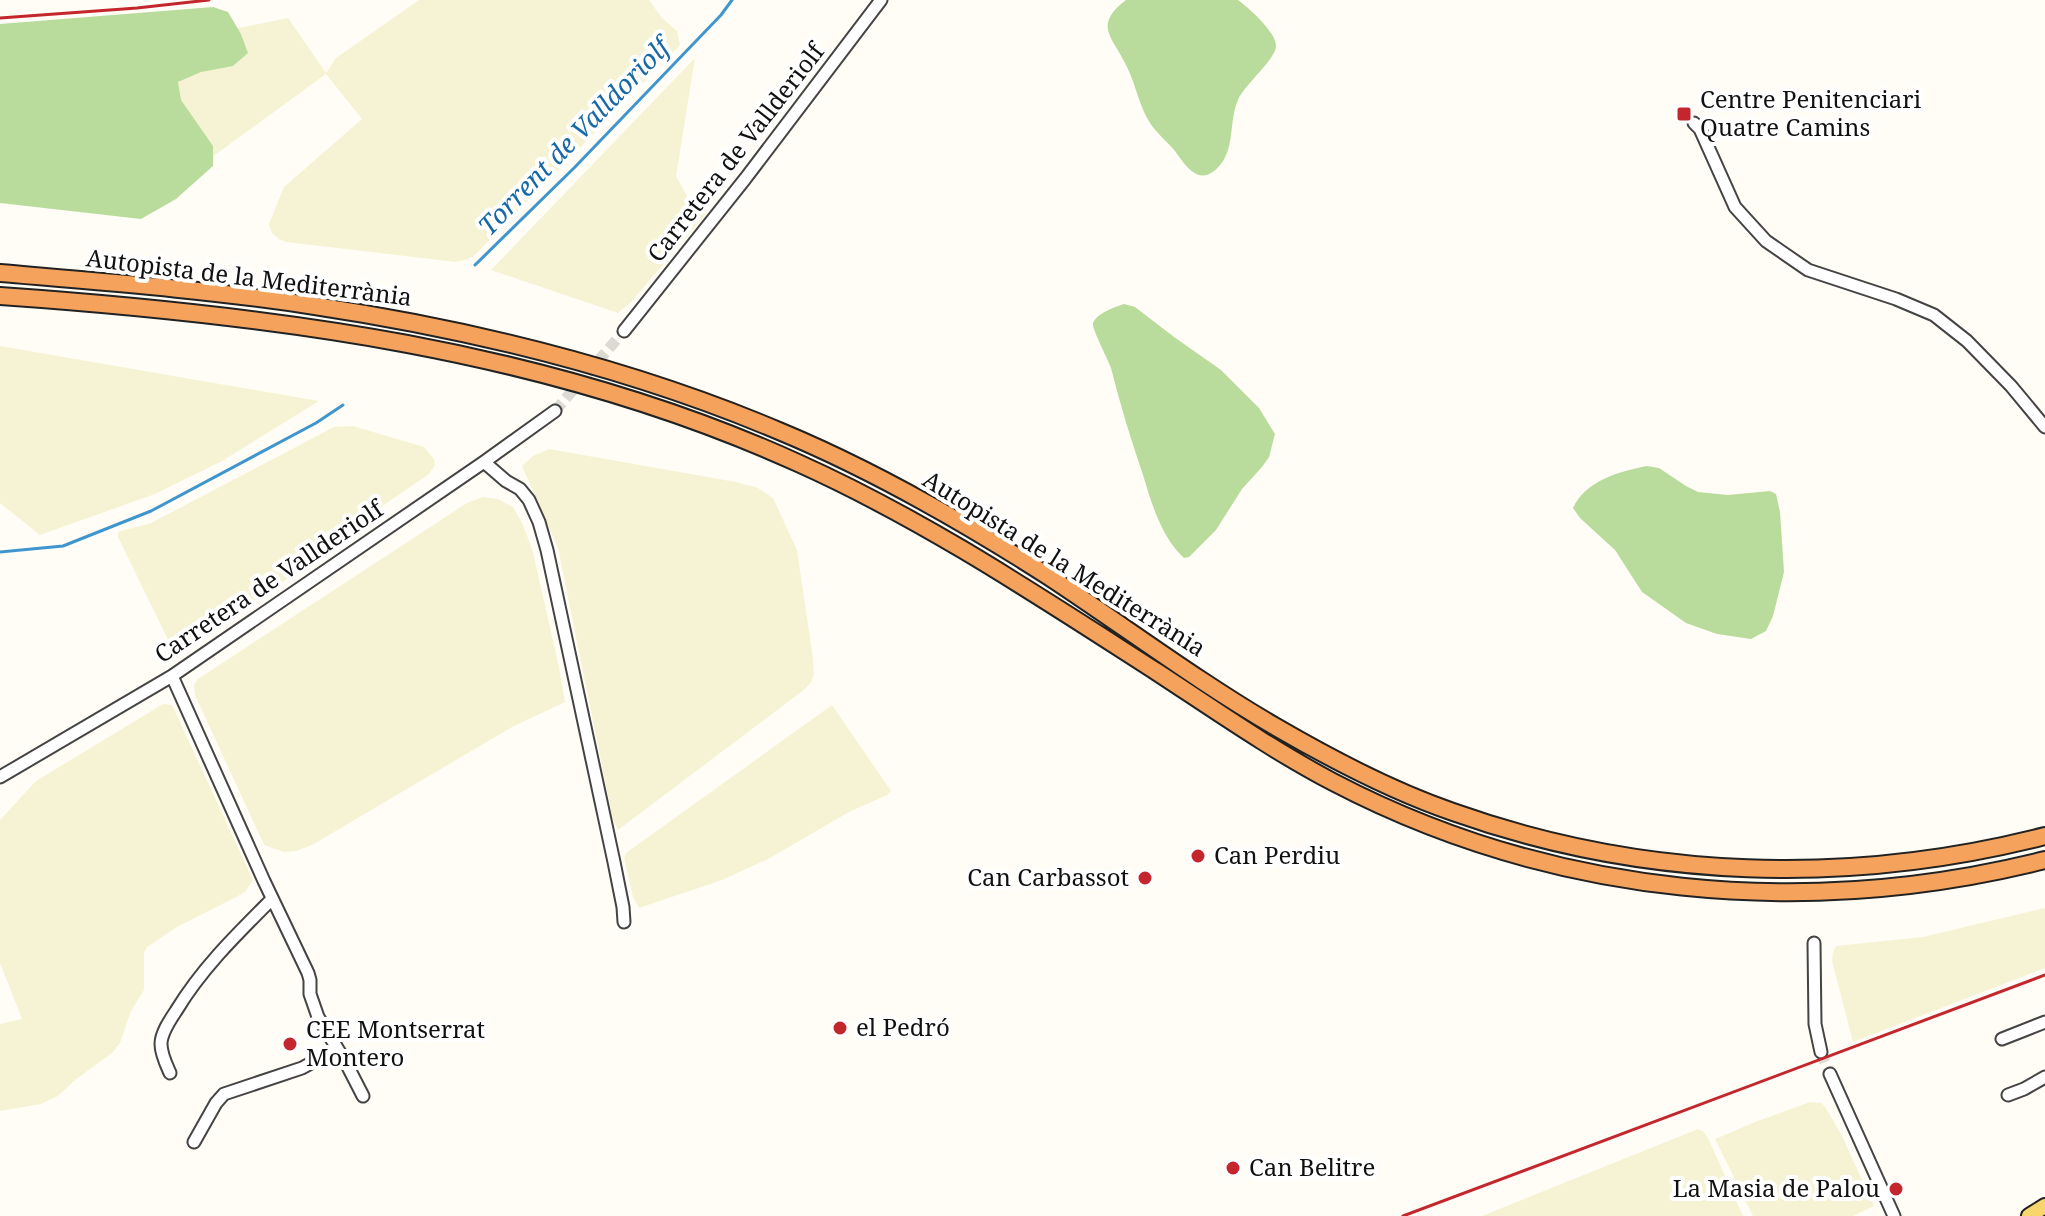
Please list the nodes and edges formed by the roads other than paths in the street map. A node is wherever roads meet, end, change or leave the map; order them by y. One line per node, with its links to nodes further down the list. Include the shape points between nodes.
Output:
1 (881, 0): 5 (street, Carretera de Vallderiolf)
2 (1694, 123): 7 (street, via 1735,207 1766,241 1808,270 1934,315 1967,341)
3 (0, 273): 11 (highway, Autopista de la Mediterrània, via 311,305 457,330 551,353 721,407 823,450 933,507 1342,764 1450,811 1542,839 1641,860 1797,870 1919,861)
4 (0, 296): 12 (highway, Autopista de la Mediterrània, via 199,312 365,336 508,365 677,414 796,462 923,526 1332,782 1430,826 1535,861 1664,886 1796,893 1928,883)
5 (624, 331)
6 (555, 411): 8 (street, Carretera de Vallderiolf)
7 (2045, 427)
8 (484, 462): 9 (street, Carretera de Vallderiolf); 14 (street, via 525,493 539,522)
9 (172, 676): 10 (street, Carretera de Vallderiolf); 13 (street)
10 (0, 777)
11 (2045, 836)
12 (2045, 860)
13 (272, 899): 18 (street, via 308,973 318,1017); 20 (street, via 213,959 170,1019 161,1045)
14 (624, 922)
15 (1814, 943): 19 (street, via 1815,1024)
16 (2045, 1022): 17 (street)
17 (2002, 1039)
18 (336, 1047): 24 (street); 25 (street, via 302,1068 224,1094)
19 (1821, 1052)
20 (170, 1073)
21 (1830, 1074): 27 (street)
22 (2045, 1077): 23 (street)
23 (2008, 1095)
24 (363, 1096)
25 (194, 1142)
26 (2045, 1206): 28 (main road)
27 (1894, 1216)
28 (2029, 1216)

